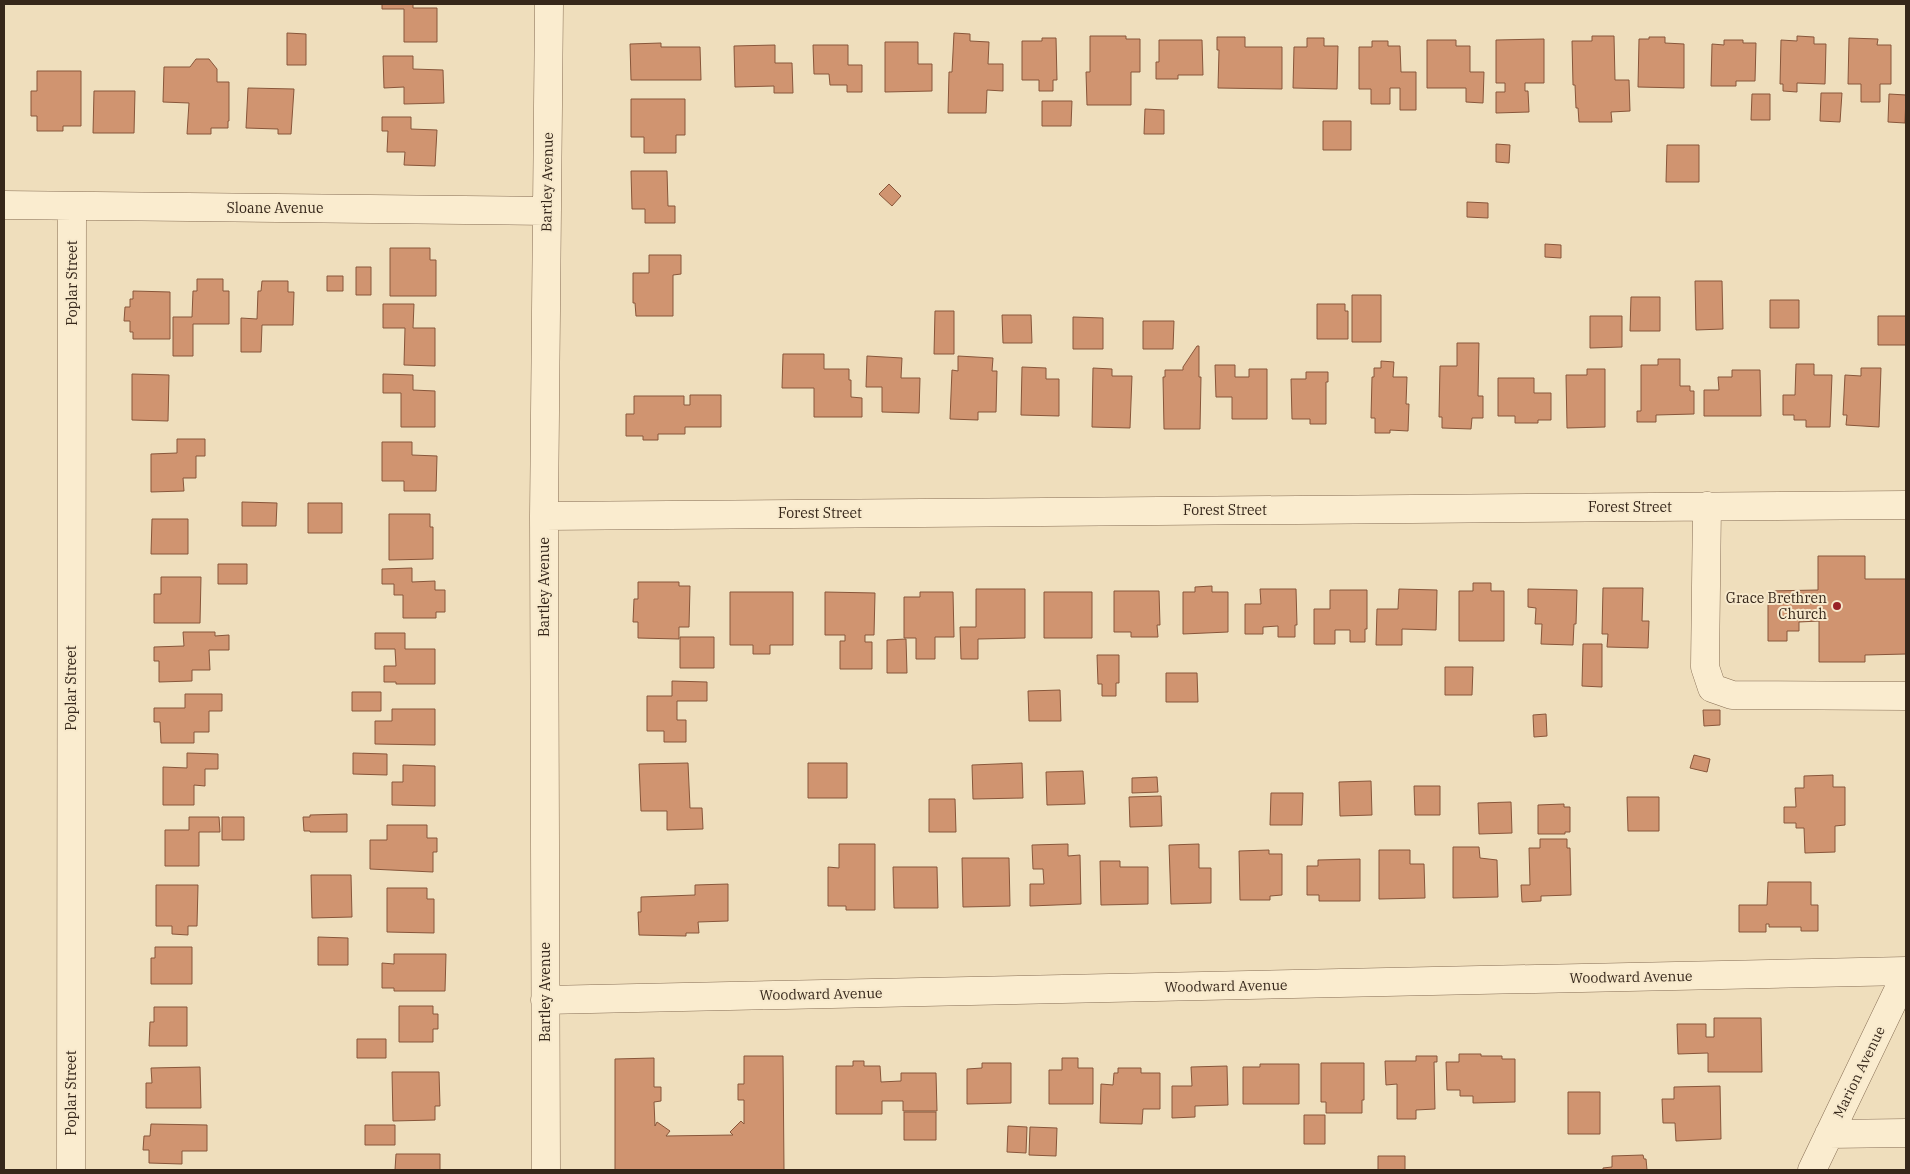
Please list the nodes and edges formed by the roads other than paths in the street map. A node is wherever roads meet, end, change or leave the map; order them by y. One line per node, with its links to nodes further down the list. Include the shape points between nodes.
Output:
1 (549, 4): 4 (street, Bartley Avenue)
2 (4, 205): 3 (street, Sloane Avenue)
3 (72, 207): 4 (street, Sloane Avenue); 13 (street, Poplar Street)
4 (547, 211): 7 (street, Bartley Avenue)
5 (1906, 505): 6 (street, Forest Street)
6 (1707, 506): 7 (street, Forest Street); 8 (street, via 1705,668 1712,688 1732,695)
7 (544, 516): 10 (street, Bartley Avenue)
8 (1906, 696)
9 (1906, 973): 10 (street, Woodward Avenue); 12 (street, Marion Avenue)
10 (545, 1000): 14 (street, Bartley Avenue)
11 (1906, 1133): 12 (street)
12 (1829, 1134): 15 (street, Marion Avenue)
13 (70, 1170)
14 (546, 1170)
15 (1812, 1170)

